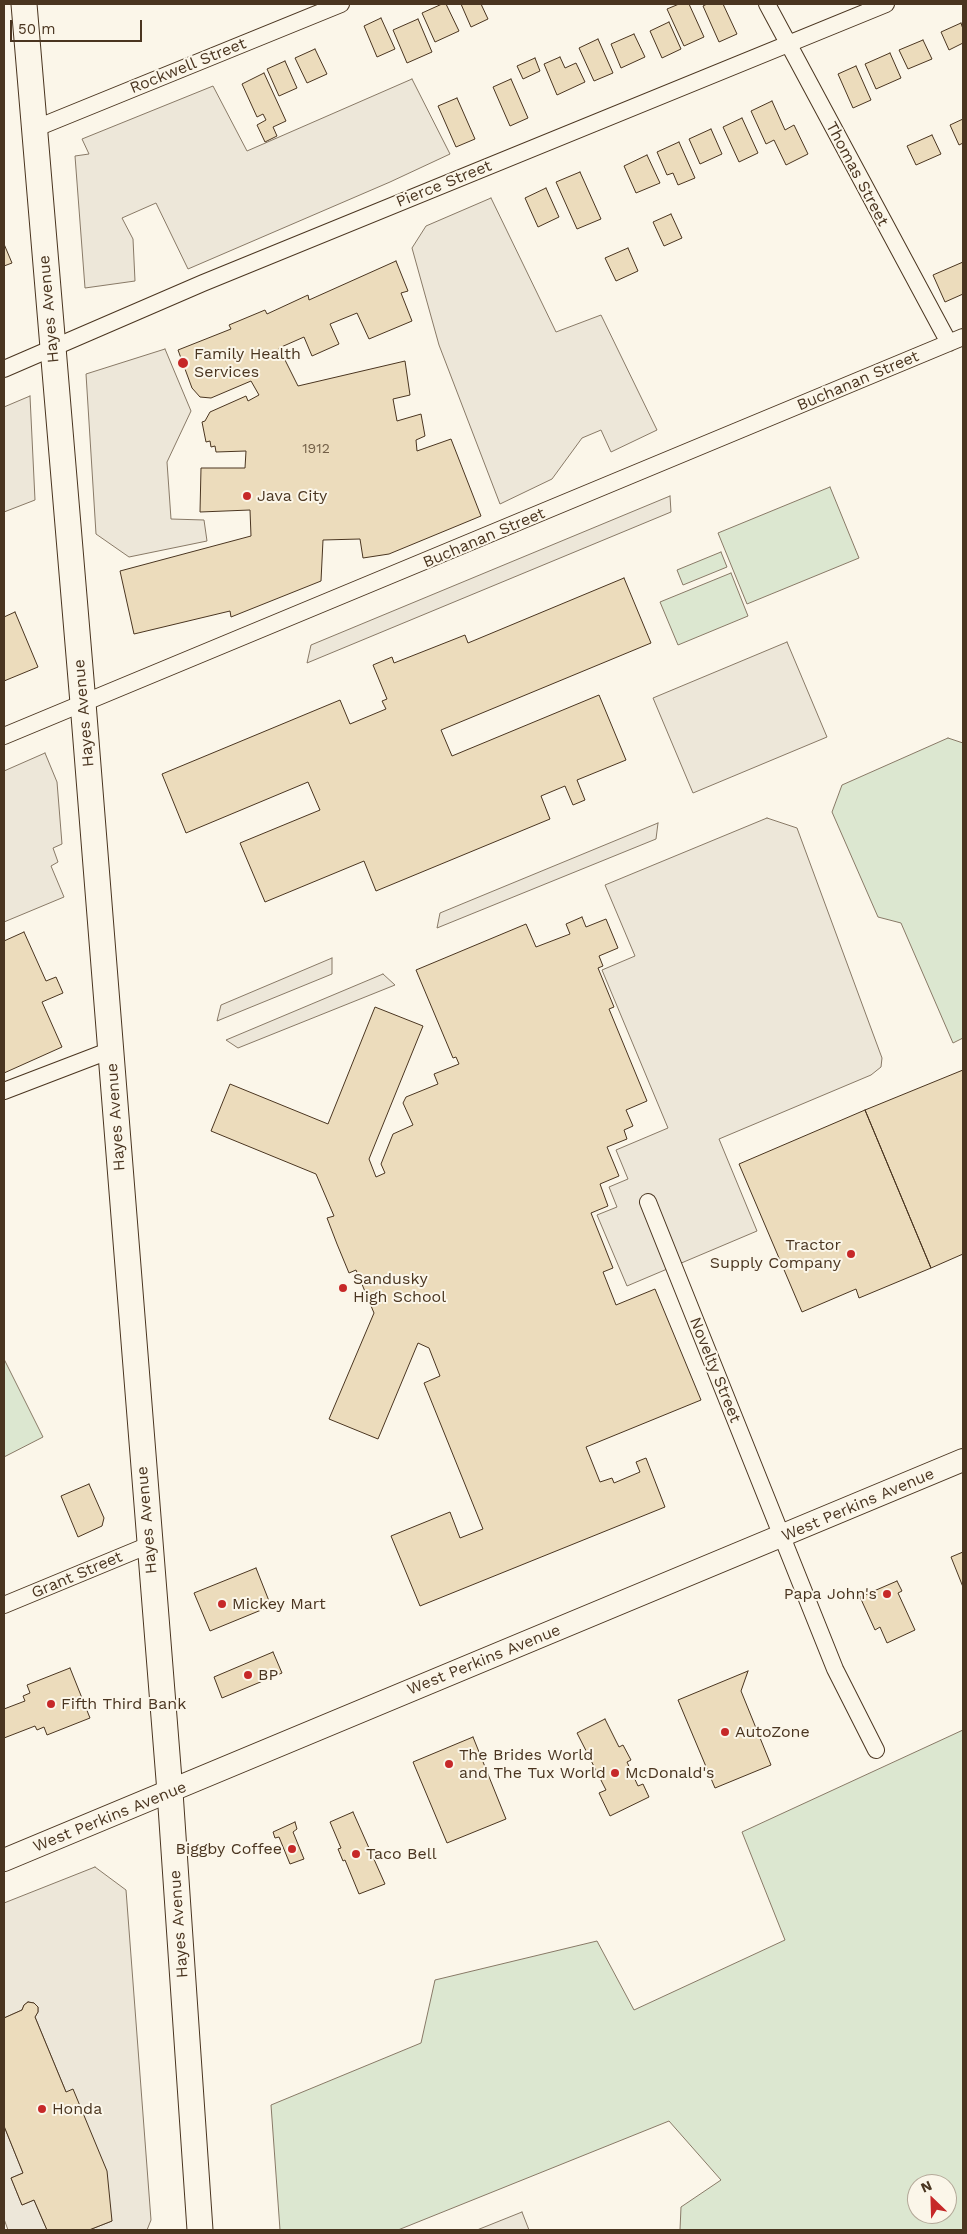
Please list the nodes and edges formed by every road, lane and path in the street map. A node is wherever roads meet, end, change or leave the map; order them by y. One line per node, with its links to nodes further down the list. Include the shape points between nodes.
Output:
1 (24, 4): 6 (main road, Hayes Avenue)
2 (341, 4): 6 (street, Rockwell Street)
3 (767, 4): 5 (street, Thomas Street)
4 (886, 4): 5 (street, Pierce Street)
5 (788, 44): 7 (street, Thomas Street); 8 (street, Pierce Street, via 203,283)
6 (34, 129): 8 (main road, Hayes Avenue)
7 (956, 340): 10 (street, Buchanan Street)
8 (52, 349): 9 (street, Pierce Street); 10 (main road, Hayes Avenue)
9 (4, 369)
10 (83, 703): 11 (street, Buchanan Street); 12 (main road, Hayes Avenue)
11 (4, 736)
12 (111, 1050): 13 (street); 17 (main road, Hayes Avenue)
13 (4, 1091)
14 (648, 1202): 16 (street, Novelty Street)
15 (963, 1460): 16 (main road, West Perkins Avenue)
16 (782, 1537): 19 (street, Novelty Street, via 836,1669); 20 (main road, West Perkins Avenue)
17 (149, 1545): 18 (street, Grant Street); 20 (main road, Hayes Avenue)
18 (4, 1605)
19 (876, 1750)
20 (170, 1792): 21 (main road, West Perkins Avenue); 22 (main road, Hayes Avenue)
21 (4, 1860)
22 (200, 2230)

